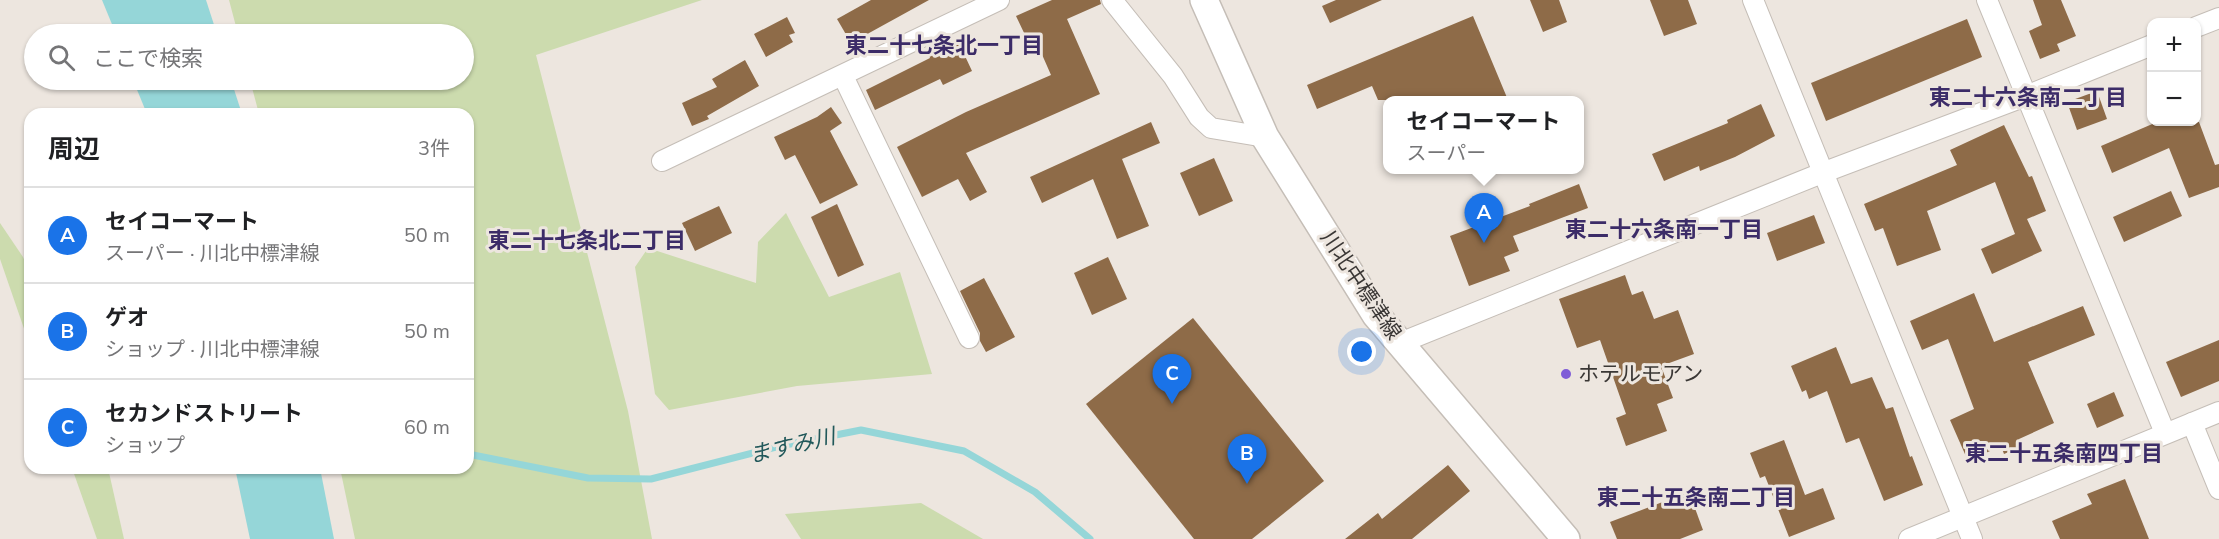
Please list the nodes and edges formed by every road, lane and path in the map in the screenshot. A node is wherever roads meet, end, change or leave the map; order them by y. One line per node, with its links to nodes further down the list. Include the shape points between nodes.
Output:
1 (999, 0): 9 (street)
2 (1112, 0): 11 (street, via 1210,128)
3 (1204, 0): 11 (main road, 川北中標津線)
4 (1753, 0): 13 (street)
5 (1987, 0): 10 (street)
6 (2217, 14): 7 (street)
7 (2201, 24)
8 (2147, 47): 10 (street)
9 (843, 76): 12 (street); 14 (street)
10 (2026, 96): 13 (street); 18 (street)
11 (1265, 137): 15 (main road, 川北中標津線, via 1376,315)
12 (662, 161)
13 (1822, 173): 15 (street); 20 (street)
14 (969, 338)
15 (1400, 343): 21 (main road, 川北中標津線)
16 (2219, 412): 17 (street)
17 (2192, 423): 18 (street); 19 (street)
18 (2165, 433): 20 (street)
19 (2219, 489)
20 (1964, 517): 22 (street); 23 (street)
21 (1566, 539)
22 (1910, 539)
23 (1972, 539)

